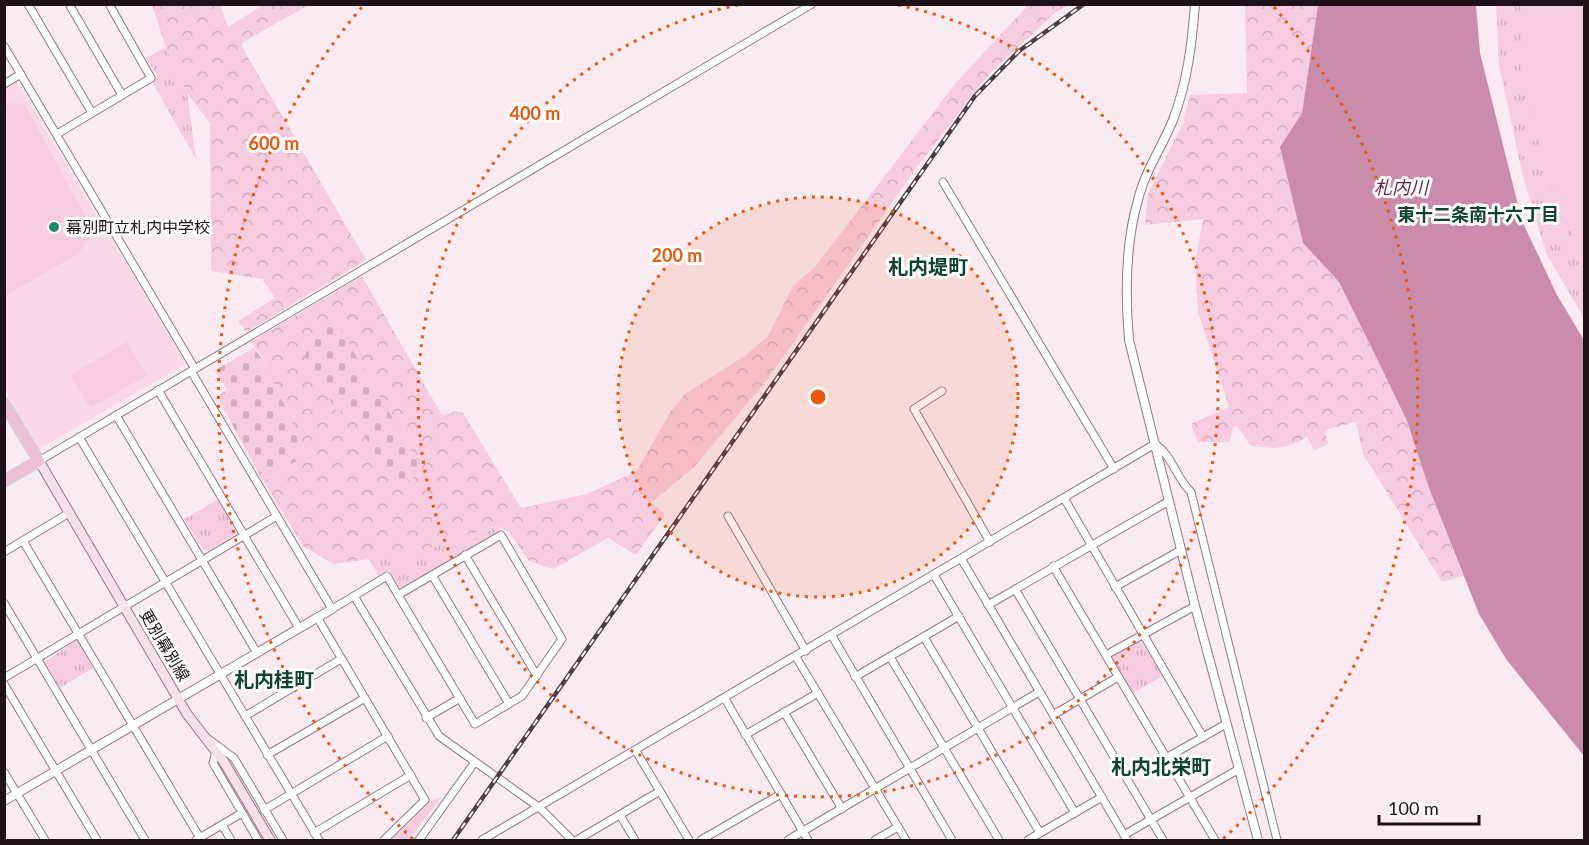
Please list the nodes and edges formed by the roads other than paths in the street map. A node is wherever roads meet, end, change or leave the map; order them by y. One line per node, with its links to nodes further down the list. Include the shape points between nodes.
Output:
1 (28, 4): 10 (street)
2 (69, 4): 9 (street)
3 (109, 4): 9 (street, via 151,78)
4 (812, 4): 13 (street)
5 (1195, 4): 19 (street, via 1192,49 1182,94 1138,199 1128,268 1129,340)
6 (4, 46): 7 (street)
7 (21, 74): 8 (street); 11 (street)
8 (4, 84)
9 (122, 95): 10 (street)
10 (92, 113): 11 (street)
11 (57, 134): 13 (street)
12 (943, 182): 21 (street)
13 (193, 370): 14 (street); 26 (street)
14 (158, 390): 17 (street); 28 (street)
15 (942, 391): 30 (street, via 914,409)
16 (4, 403): 20 (main road)
17 (116, 415): 18 (street); 35 (street)
18 (79, 437): 20 (street); 40 (street)
19 (1155, 444): 21 (street); 24 (street); 149 (street, via 1163,449 1182,484 1191,492)
20 (39, 461): 22 (main road); 25 (main road, 更別幕別線)
21 (1113, 469): 23 (street)
22 (5, 480)
23 (1064, 498): 30 (street); 31 (street)
24 (1169, 501): 31 (street); 32 (street)
25 (69, 513): 29 (street); 47 (main road, 更別幕別線)
26 (277, 516): 28 (street); 49 (street)
27 (728, 516): 57 (street)
28 (244, 535): 35 (street); 52 (street)
29 (23, 540): 33 (street); 53 (street)
30 (990, 542): 36 (street)
31 (1091, 544): 37 (street); 41 (street)
32 (1181, 549): 41 (street); 48 (street)
33 (4, 552)
34 (465, 555): 38 (street); 65 (street); 65 (street, via 501,535 562,639)
35 (202, 560): 40 (street); 58 (street)
36 (962, 560): 39 (street); 46 (street)
37 (1053, 566): 42 (street); 59 (street)
38 (432, 575): 43 (street); 77 (street)
39 (934, 575): 50 (street); 55 (street)
40 (165, 582): 47 (street); 64 (street)
41 (1115, 586): 54 (street)
42 (1014, 589): 46 (street); 76 (street)
43 (398, 595): 44 (street, via 387,576); 73 (street)
44 (354, 596): 49 (street); 82 (street)
45 (4, 603): 62 (street)
46 (988, 605): 70 (street)
47 (124, 606): 53 (street); 74 (main road, 更別幕別線)
48 (1195, 606): 54 (street); 83 (street)
49 (332, 609): 51 (street)
50 (959, 616): 56 (street); 78 (street)
51 (317, 617): 52 (street); 63 (street)
52 (299, 628): 58 (street)
53 (79, 633): 62 (street); 84 (street)
54 (1143, 633): 59 (street); 88 (street)
55 (832, 636): 57 (street); 66 (street)
56 (924, 637): 61 (street); 85 (street)
57 (806, 651): 60 (street)
58 (257, 653): 64 (street)
59 (1106, 655): 67 (street)
60 (796, 657): 71 (street); 75 (street)
61 (890, 657): 66 (street); 90 (street)
62 (37, 658): 68 (street); 91 (street)
63 (341, 659): 72 (street); 81 (street)
64 (220, 675): 74 (street); 81 (street)
65 (537, 676): 77 (street, via 522,696)
66 (855, 677): 97 (street)
67 (1118, 677): 76 (street); 95 (street)
68 (4, 678)
69 (4, 684): 100 (street)
70 (1039, 692): 78 (street); 80 (street)
71 (818, 693): 79 (street); 102 (street)
72 (364, 698): 87 (street); 94 (street)
73 (460, 698): 77 (street, via 475,724); 82 (street)
74 (179, 699): 84 (street); 89 (main road, 更別幕別線)
75 (725, 699): 86 (street); 93 (street)
76 (1080, 699): 80 (street); 116 (street)
77 (509, 704)
78 (1013, 707): 85 (street); 114 (street)
79 (784, 712): 86 (street); 111 (street)
80 (1053, 715): 108 (street)
81 (245, 716): 94 (street)
82 (426, 718): 96 (street, via 443,740)
83 (1226, 724): 88 (street); 98 (street)
84 (134, 726): 91 (street); 123 (street)
85 (978, 728): 90 (street); 121 (street)
86 (745, 735): 106 (street)
87 (388, 736): 101 (street); 105 (street)
88 (1203, 736): 95 (street)
89 (207, 738): 92 (main road, 更別幕別線); 112 (street, via 234,758)
90 (944, 748): 97 (street); 144 (street)
91 (92, 751): 100 (street); 126 (street)
92 (216, 751): 113 (street, via 213,763); 129 (main road, 更別幕別線)
93 (636, 752): 103 (street); 110 (street)
94 (267, 755): 105 (street)
95 (1166, 758): 107 (street)
96 (475, 762): 110 (street); 133 (street)
97 (910, 768): 102 (street); 143 (street)
98 (1239, 769): 107 (street); 148 (street)
99 (4, 772): 104 (street)
100 (56, 772): 104 (street); 125 (street)
101 (411, 775): 120 (street); 132 (street, via 425,801)
102 (875, 789): 111 (street); 118 (street)
103 (660, 791): 115 (street); 137 (street)
104 (17, 794): 109 (street); 124 (street)
105 (291, 794): 112 (street); 120 (street)
106 (781, 794): 119 (street); 138 (street)
107 (1189, 796): 116 (street); 147 (street)
108 (1102, 797): 114 (street); 122 (street)
109 (4, 801)
110 (540, 808): 134 (street); 135 (street)
111 (842, 809): 119 (street)
112 (264, 810): 130 (street)
113 (242, 813): 117 (street); 128 (street)
114 (1075, 813): 121 (street)
115 (620, 815): 135 (street); 136 (street)
116 (1150, 818): 122 (street); 146 (street)
117 (222, 825): 123 (street); 127 (street)
118 (898, 827): 141 (street); 142 (street)
119 (803, 832): 139 (street); 140 (street)
120 (314, 833): 131 (street)
121 (1040, 833): 145 (street)
122 (1126, 838)
123 (198, 839)
124 (45, 840)
125 (97, 840)
126 (145, 840)
127 (231, 840)
128 (258, 840)
129 (270, 840)
130 (283, 840)
131 (319, 840)
132 (384, 840)
133 (419, 840)
134 (483, 840)
135 (575, 840)
136 (635, 840)
137 (689, 840)
138 (701, 840)
139 (788, 840)
140 (808, 840)
141 (875, 840)
142 (906, 840)
143 (952, 840)
144 (999, 840)
145 (1028, 840)
146 (1163, 840)
147 (1215, 840)
148 (1258, 840)
149 (1277, 840)

